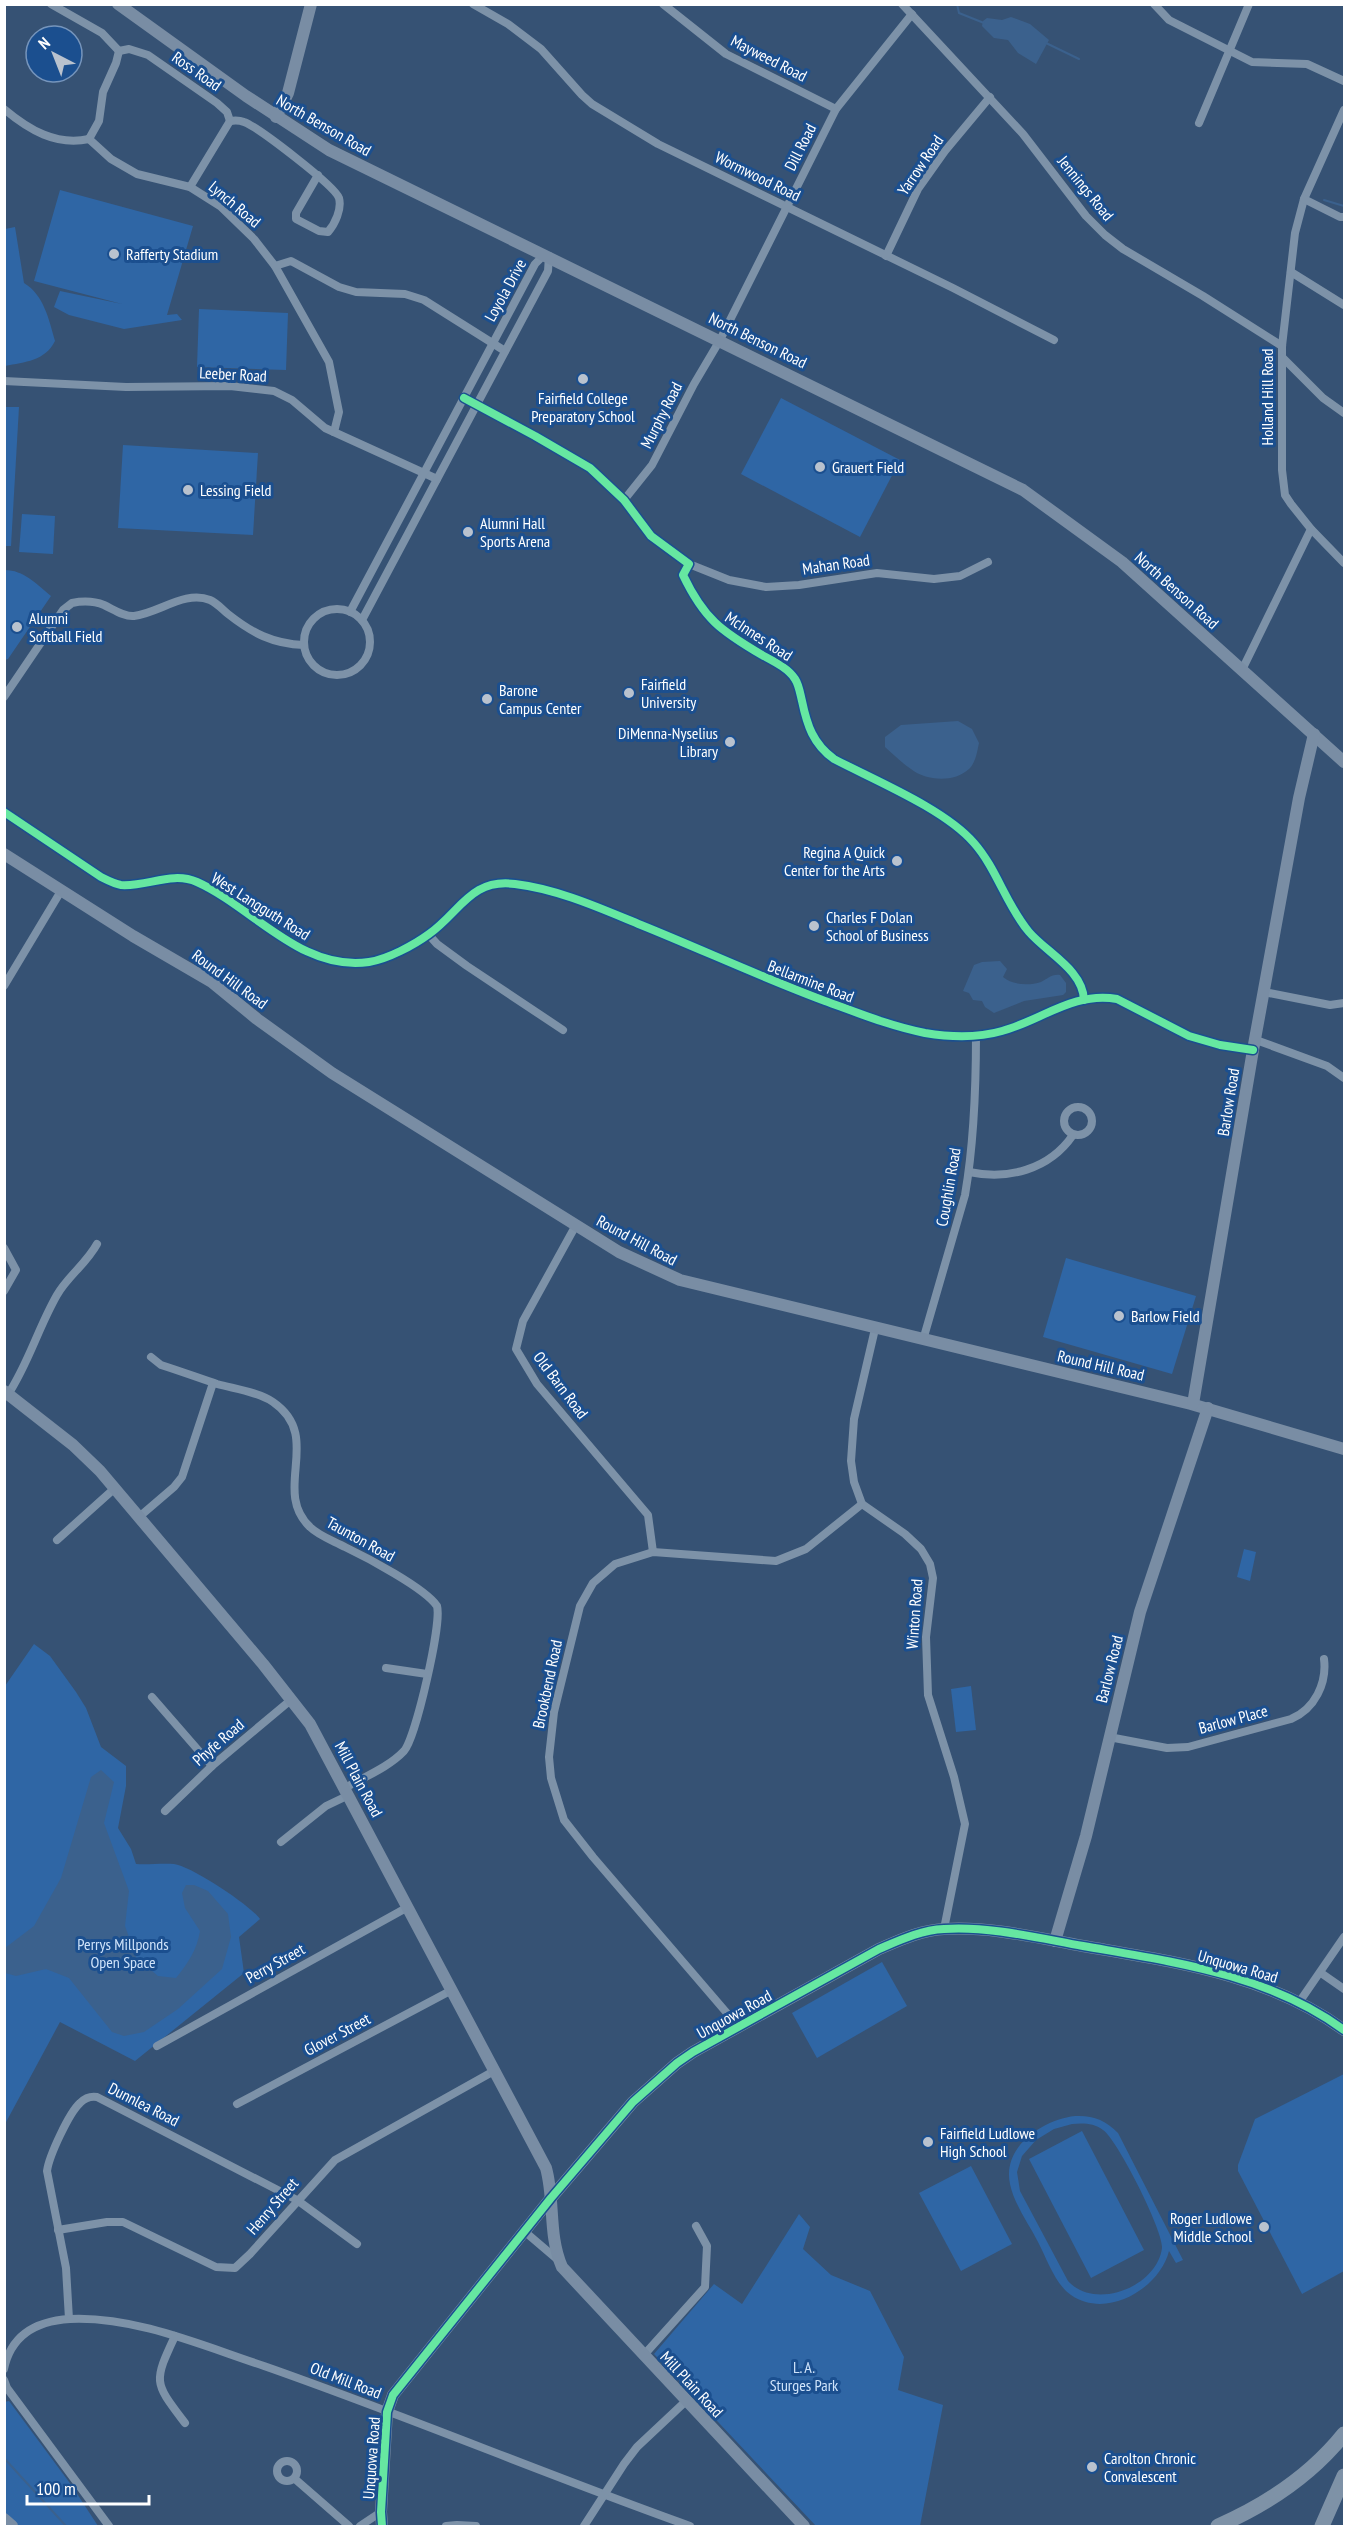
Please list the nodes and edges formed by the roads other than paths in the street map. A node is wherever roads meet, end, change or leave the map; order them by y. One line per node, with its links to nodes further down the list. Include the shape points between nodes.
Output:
1 (51, 4): 11 (street, via 102,33)
2 (118, 4): 17 (main road, North Benson Road)
3 (311, 4): 17 (main road, via 288,93)
4 (472, 4): 24 (street, Wormwood Road, via 541,49 582,95 620,123)
5 (663, 4): 15 (street, Mayweed Road, via 726,54)
6 (902, 4): 9 (street, Jennings Road)
7 (1154, 4): 10 (street, via 1169,20)
8 (1249, 4): 10 (street)
9 (912, 14): 13 (street, Jennings Road); 15 (street, Dill Road)
10 (1228, 49): 12 (street, via 1252,62 1307,64); 19 (street)
11 (119, 51): 18 (street, Ross Road, via 129,49 148,55 217,103); 20 (street, via 103,92 99,121)
12 (1344, 81)
13 (990, 98): 27 (street, Yarrow Road, via 918,189); 34 (street, Jennings Road, via 1105,235)
14 (4, 109): 20 (street, via 45,135 68,142)
15 (836, 109): 24 (street, Dill Road)
16 (1344, 110): 23 (street, Holland Hill Road)
17 (276, 117): 26 (main road, North Benson Road, via 329,150)
18 (230, 121): 21 (street, via 247,123); 22 (street)
19 (1199, 123)
20 (89, 139): 22 (street, Lynch Road, via 111,159 137,174)
21 (318, 175): 21 (street, via 335,190 340,201 334,224 323,233 301,223 296,216)
22 (190, 187): 28 (street, Lynch Road, via 220,206)
23 (1304, 199): 25 (street); 29 (street, Holland Hill Road)
24 (787, 206): 27 (street, Wormwood Road); 31 (street, Dill Road)
25 (1344, 217)
26 (549, 256): 31 (main road, North Benson Road); 33 (street, Loyola Drive, via 536,264); 35 (street, Loyola Drive, via 548,271)
27 (886, 256): 32 (street, Wormwood Road)
28 (275, 266): 33 (street, via 291,261 339,287 357,292 405,294 424,300); 41 (street, Lynch Road, via 329,362 339,412)
29 (1291, 272): 30 (street); 34 (street, Holland Hill Road)
30 (1344, 305)
31 (720, 340): 44 (street, Murphy Road, via 652,465); 52 (main road, North Benson Road, via 1023,490 1122,562)
32 (1054, 340)
33 (493, 344): 35 (street); 38 (street, Loyola Drive)
34 (1282, 346): 36 (street, Holland Hill Road)
35 (505, 351): 39 (street, Loyola Drive)
36 (1283, 358): 40 (street); 45 (street, Holland Hill Road, via 1282,482 1285,495)
37 (4, 381): 41 (street, Leeber Road, via 261,388 284,395)
38 (464, 398): 39 (street); 42 (street, Loyola Drive)
39 (477, 405): 43 (street, Loyola Drive); 44 (street, via 572,456)
40 (1344, 413)
41 (334, 432): 42 (street, Leeber Road)
42 (424, 473): 43 (street, Leeber Road); 49 (street, Loyola Drive)
43 (437, 479): 50 (street, Loyola Drive)
44 (624, 500): 48 (street, via 651,536)
45 (1311, 529): 47 (street, Holland Hill Road); 52 (street)
46 (988, 562): 48 (street, Mahan Road, via 960,576 934,579 877,573 766,587 729,580)
47 (1344, 562)
48 (689, 564): 63 (street, McInnes Road, via 683,575 710,620 796,680 813,737 823,751 943,817 964,833 988,862 1027,930 1077,979)
49 (350, 612): 50 (street); 51 (street, via 337,609 317,616 309,624)
50 (362, 620): 51 (street, via 371,642 369,653 355,671 333,676 322,672 306,656)
51 (304, 645): 53 (street, via 264,639 212,601 199,598 135,616 97,603 72,603 63,610)
52 (1242, 670): 54 (main road, North Benson Road)
53 (4, 697)
54 (1314, 734): 55 (main road, North Benson Road); 62 (main road, Barlow Road)
55 (1344, 762)
56 (4, 812): 60 (street, West Langguth Road, via 118,885 181,876 221,895 312,954 348,962)
57 (4, 854): 58 (main road, Round Hill Road)
58 (61, 891): 61 (street); 71 (main road, Round Hill Road, via 198,973 332,1073)
59 (429, 935): 60 (street, Bellarmine Road); 65 (street, via 467,966); 66 (street, Bellarmine Road, via 477,890 503,884 524,885 613,914 881,1022 942,1036)
60 (380, 958)
61 (4, 986)
62 (1264, 992): 64 (street, via 1330,1005); 67 (main road, Barlow Road)
63 (1084, 1000): 66 (street, Bellarmine Road, via 1063,1004 1003,1031); 67 (street, Bellarmine Road, via 1117,999 1189,1036 1220,1045)
64 (1344, 1002)
65 (563, 1030)
66 (976, 1035): 70 (street, Coughlin Road)
67 (1255, 1045): 68 (street, Bellarmine Road, via 1327,1066); 80 (main road, Barlow Road)
68 (1344, 1078)
69 (1073, 1135): 70 (street, via 1056,1153 1024,1171 990,1176)
70 (969, 1172): 76 (street, Coughlin Road, via 960,1217)
71 (576, 1225): 75 (main road, Round Hill Road, via 619,1252 680,1280); 87 (street, Old Barn Road, via 523,1321 516,1349 537,1384 648,1515)
72 (97, 1244): 79 (street, via 89,1259 57,1294)
73 (4, 1248): 74 (street, via 16,1270)
74 (4, 1291)
75 (875, 1329): 76 (main road, Round Hill Road); 84 (street, via 851,1442 854,1482)
76 (922, 1340): 80 (main road, Round Hill Road)
77 (151, 1357): 78 (street, Taunton Road, via 161,1365)
78 (213, 1383): 85 (street, via 182,1477); 90 (street, Taunton Road, via 266,1399 291,1423 298,1440 294,1484 297,1504 309,1526 435,1603 438,1619)
79 (6, 1395): 83 (main road, Mill Plain Road, via 84,1455)
80 (1193, 1404): 81 (main road, Round Hill Road)
81 (1208, 1408): 82 (main road, Round Hill Road); 93 (main road, Barlow Road, via 1140,1612)
82 (1344, 1449)
83 (115, 1488): 85 (main road, Mill Plain Road); 86 (street)
84 (862, 1504): 87 (street, Brookbend Road, via 806,1549 776,1561); 99 (street, Winton Road, via 921,1549 933,1578 926,1637 928,1695 965,1824)
85 (139, 1517): 92 (main road, Mill Plain Road)
86 (57, 1540)
87 (653, 1552): 106 (street, Brookbend Road, via 615,1564 593,1583 580,1606 554,1712 551,1778 564,1820 576,1838)
88 (1324, 1659): 93 (street, Barlow Place, via 1324,1680 1316,1698 1291,1719 1188,1747 1167,1749)
89 (386, 1668): 90 (street)
90 (427, 1674): 95 (street, Taunton Road, via 409,1744)
91 (152, 1697): 94 (street)
92 (292, 1699): 94 (street, Phyfe Road); 95 (main road, Mill Plain Road)
93 (1109, 1737): 101 (main road, Barlow Road)
94 (212, 1766): 96 (street, Phyfe Road)
95 (347, 1791): 97 (street, Taunton Road); 98 (main road, Mill Plain Road)
96 (165, 1812)
97 (281, 1842)
98 (408, 1907): 104 (main road, Mill Plain Road); 108 (street, Perry Street)
99 (944, 1929): 101 (main road, Unquowa Road, via 992,1931); 106 (main road, Unquowa Road, via 915,1934 879,1949)
100 (1344, 1937): 102 (street)
101 (1055, 1941): 105 (main road, Unquowa Road, via 1179,1963 1242,1979)
102 (1321, 1974): 103 (street); 105 (street)
103 (1344, 1989)
104 (452, 1990): 109 (main road, Mill Plain Road); 110 (street, Glover Street)
105 (1300, 2001): 107 (main road, Unquowa Road)
106 (738, 2026): 111 (main road, Unquowa Road, via 677,2063 633,2102)
107 (1344, 2030)
108 (157, 2046)
109 (494, 2071): 111 (main road, Mill Plain Road, via 546,2168); 112 (street, Henry Street, via 340,2157)
110 (237, 2104)
111 (551, 2198): 115 (main road, Unquowa Road); 117 (main road, Mill Plain Road, via 550,2214)
112 (297, 2200): 114 (street, Henry Street, via 232,2269 216,2267 123,2222); 114 (street, Dunnlea Road, via 92,2097 76,2108 47,2166); 116 (street, Dunnlea Road)
113 (696, 2226): 120 (street, via 707,2246 705,2287)
114 (58, 2230): 118 (street, Dunnlea Road, via 66,2268)
115 (524, 2231): 117 (street, Mill Plain Road); 124 (main road, Unquowa Road, via 399,2386)
116 (357, 2244)
117 (560, 2260): 120 (main road, Mill Plain Road, via 567,2273)
118 (69, 2319): 119 (street, Old Mill Road, via 131,2325); 121 (street, Old Mill Road, via 22,2334 11,2347)
119 (175, 2336): 124 (street, Old Mill Road); 125 (street, via 161,2366 159,2381)
120 (643, 2356): 123 (main road, Mill Plain Road)
121 (4, 2369)
122 (4, 2380): 133 (street)
123 (686, 2401): 129 (street, via 637,2447); 141 (main road, Mill Plain Road)
124 (387, 2412): 129 (street, Old Mill Road); 130 (main road, Unquowa Road)
125 (185, 2423)
126 (1344, 2434): 142 (highway, via 1290,2485)
127 (1344, 2476): 143 (highway)
128 (295, 2479): 134 (street)
129 (604, 2495): 139 (street); 140 (street, Old Mill Road)
130 (381, 2512): 135 (street); 136 (main road, Unquowa Road)
131 (4, 2519): 132 (main road)
132 (12, 2526)
133 (109, 2526)
134 (349, 2526)
135 (360, 2526)
136 (382, 2526)
137 (446, 2526): 138 (street)
138 (476, 2526)
139 (584, 2526)
140 (690, 2526)
141 (804, 2526)
142 (1218, 2526)
143 (1322, 2526)

